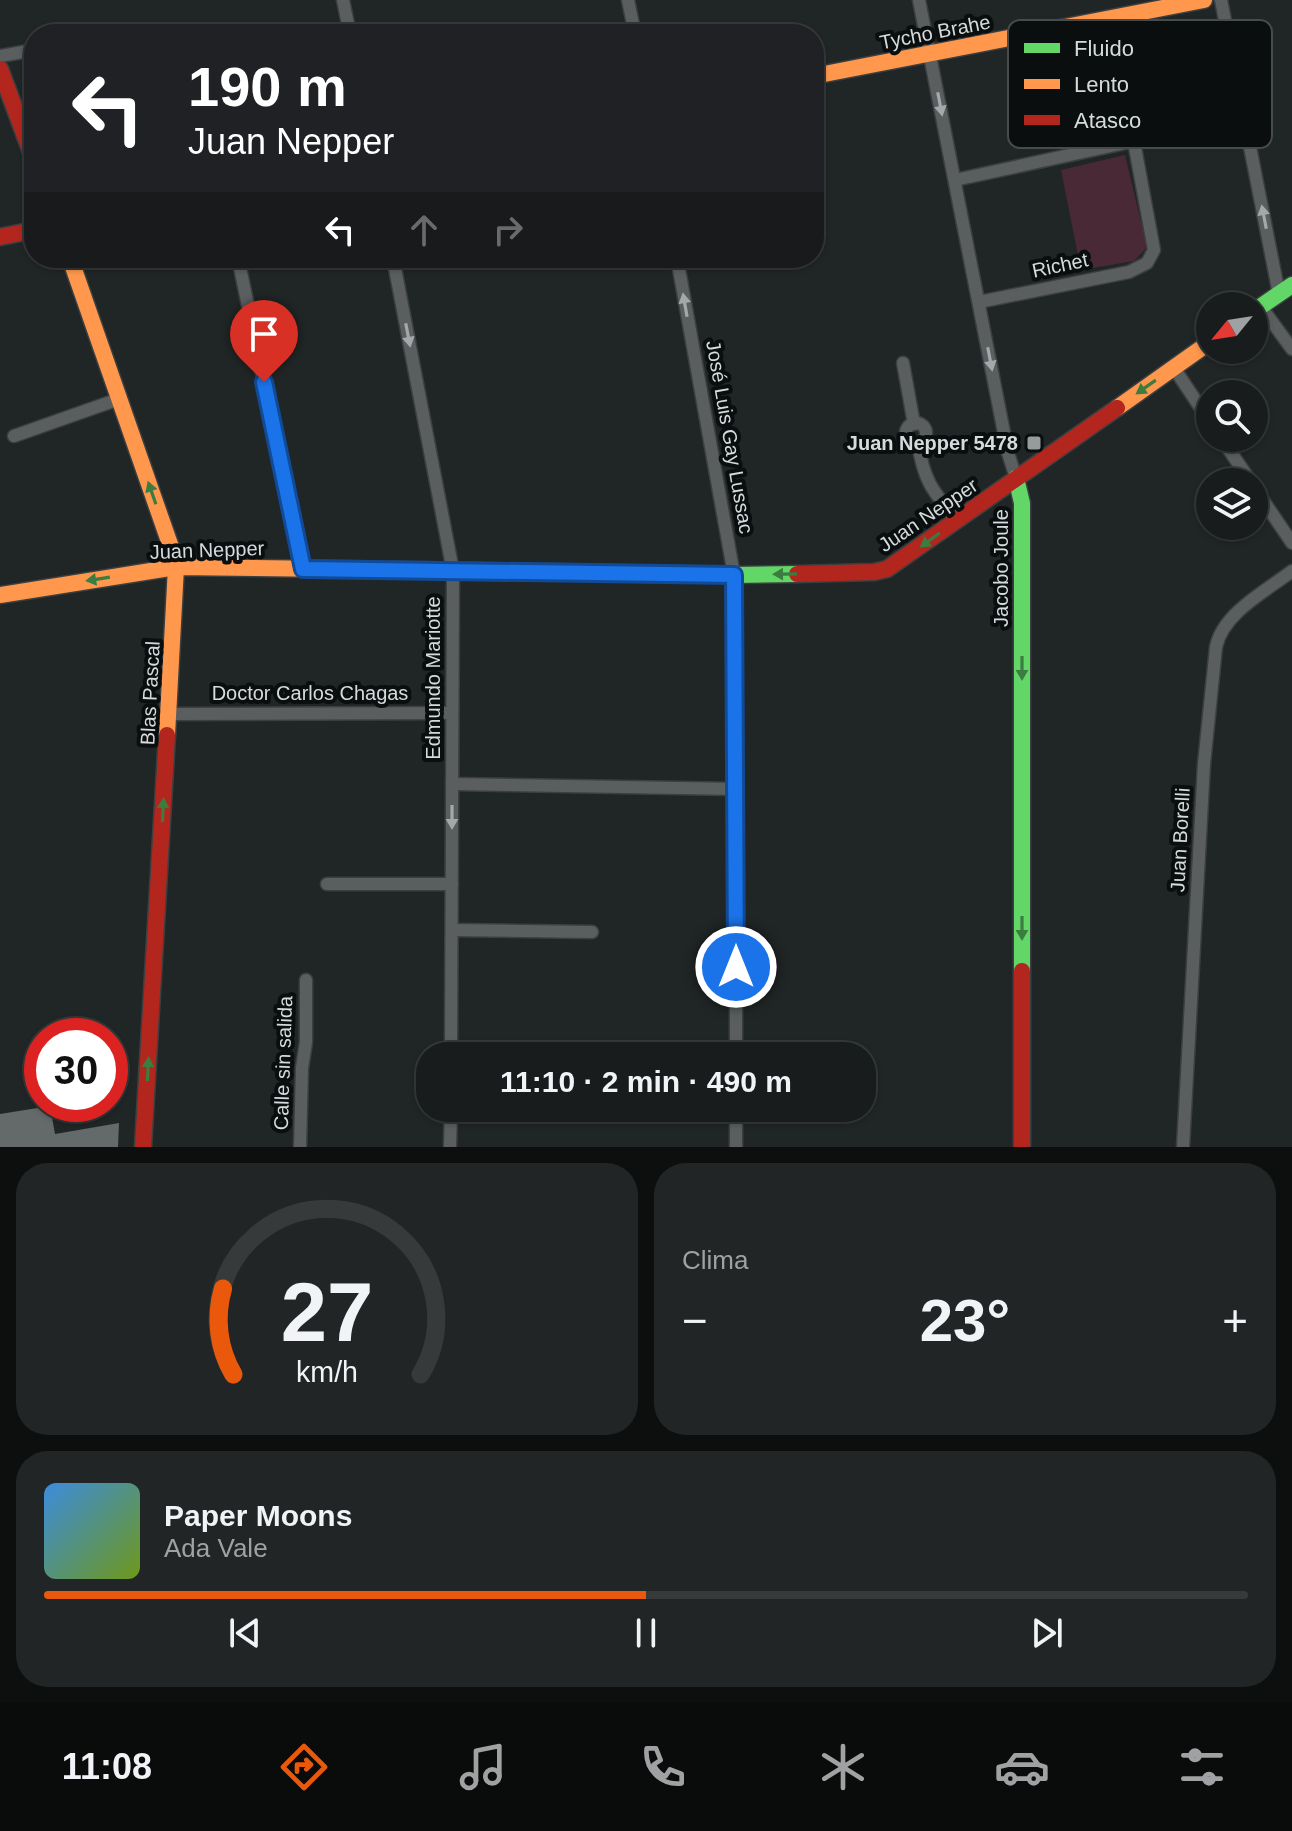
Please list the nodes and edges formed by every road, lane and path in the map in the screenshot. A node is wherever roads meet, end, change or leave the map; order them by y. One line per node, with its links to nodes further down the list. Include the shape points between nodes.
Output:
1 (343, 0): 8 (street)
2 (628, 0): 9 (street)
3 (919, 0): 12 (street, Jacobo Joule)
4 (1204, 0): 6 (main road, Tycho Brahe)
5 (1221, 0): 7 (street)
6 (1101, 20)
7 (1225, 20)
8 (348, 24)
9 (633, 24)
10 (1008, 38): 12 (main road, Tycho Brahe)
11 (24, 52): 13 (street)
12 (930, 53): 15 (main road, Tycho Brahe); 20 (street, Jacobo Joule, one-way to 20)
13 (0, 56)
14 (0, 69): 16 (main road)
15 (824, 74)
16 (24, 133)
17 (1106, 148): 20 (street)
18 (1135, 148): 29 (street, Richet, via 1154,250 1147,263 1129,272)
19 (1252, 148): 27 (street, one-way to 19)
20 (955, 180): 29 (street, Jacobo Joule)
21 (24, 232): 22 (main road)
22 (0, 237)
23 (73, 268): 35 (main road, Blas Pascal)
24 (240, 268): 43 (street)
25 (395, 268): 44 (street, Edmundo Mariotte, one-way to 44)
26 (679, 268): 46 (street, José Luis Gay Lussac, one-way to 26)
27 (1286, 289): 28 (main road)
28 (1268, 301)
29 (979, 302): 38 (street, Jacobo Joule, one-way to 38)
30 (1268, 322): 31 (street)
31 (1292, 349)
32 (1196, 352): 34 (main road, Juan Nepper)
33 (903, 363): 40 (street, via 914,424 925,429 925,438 918,443 921,465)
34 (1174, 368): 36 (street); 38 (main road, Juan Nepper, one-way to 38)
35 (119, 399): 37 (street); 42 (main road, Blas Pascal, one-way to 35)
36 (1196, 401)
37 (14, 436)
38 (1016, 478): 40 (main road, Juan Nepper); 65 (main road, Jacobo Joule, one-way to 65, via 1022,503)
39 (1268, 508): 41 (street)
40 (957, 521): 46 (main road, Juan Nepper, one-way to 46, via 887,569)
41 (1292, 543)
42 (176, 567): 43 (main road, Juan Nepper); 47 (main road, Juan Nepper, one-way to 47); 49 (main road, Blas Pascal)
43 (303, 569): 44 (main road, Juan Nepper)
44 (453, 571): 46 (main road, Juan Nepper); 48 (street, Edmundo Mariotte)
45 (1292, 571): 66 (street, Juan Borelli, via 1230,617 1218,635 1204,764)
46 (734, 575): 51 (street, José Luis Gay Lussac)
47 (0, 595)
48 (452, 713): 49 (street, Doctor Carlos Chagas); 50 (street, Edmundo Mariotte)
49 (168, 714): 61 (main road, Blas Pascal, one-way to 49)
50 (452, 784): 51 (street); 53 (street, Edmundo Mariotte, one-way to 53)
51 (736, 789): 58 (street, José Luis Gay Lussac)
52 (327, 884): 53 (street)
53 (452, 884): 54 (street, Edmundo Mariotte)
54 (452, 930): 55 (street); 57 (street, Edmundo Mariotte)
55 (592, 932)
56 (306, 980): 62 (street, Calle sin salida)
57 (451, 1042)
58 (736, 1042)
59 (451, 1122): 63 (street)
60 (736, 1122): 64 (street)
61 (143, 1147)
62 (300, 1147)
63 (450, 1147)
64 (736, 1147)
65 (1022, 1147)
66 (1183, 1147)

